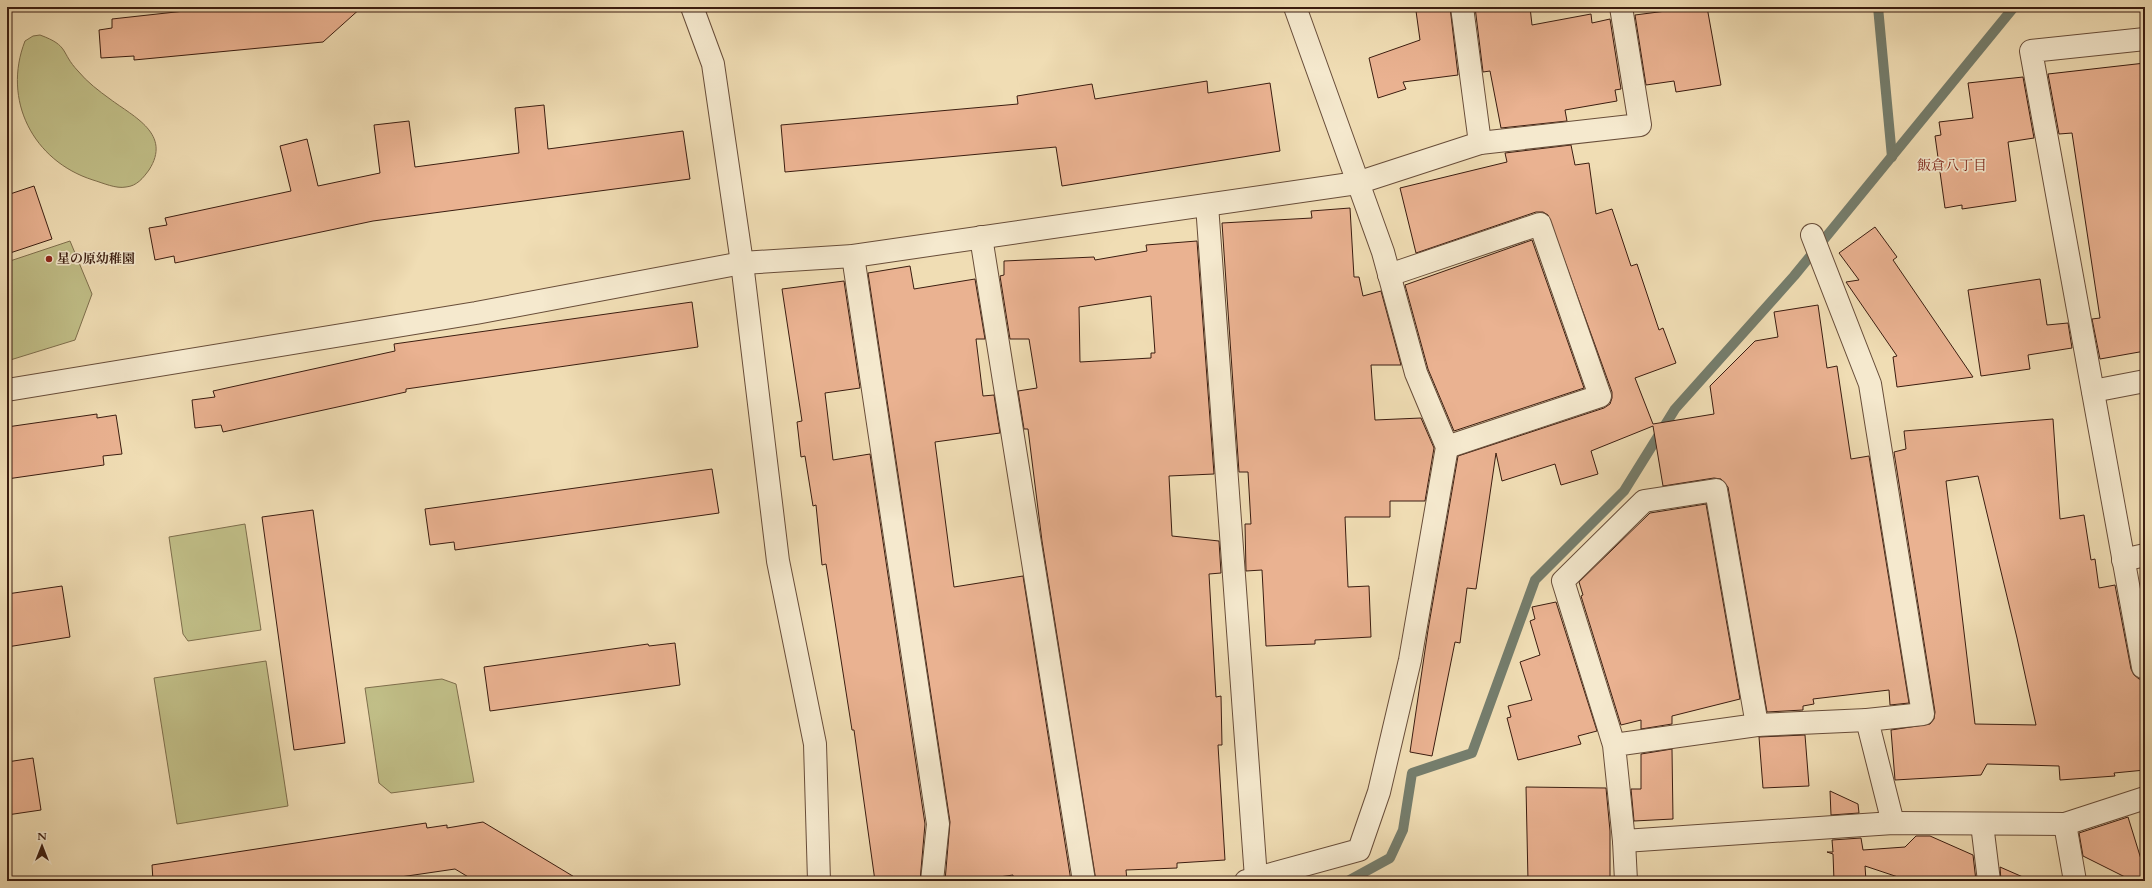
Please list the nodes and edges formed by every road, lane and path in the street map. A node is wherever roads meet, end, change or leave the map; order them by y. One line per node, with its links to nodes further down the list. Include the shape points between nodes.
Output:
1 (692, 7): 12 (street, via 713,64)
2 (1295, 7): 7 (street)
3 (1462, 7): 6 (street)
4 (1621, 7): 6 (street, via 1640,125)
5 (2145, 38): 16 (street, via 2031,51)
6 (1480, 143): 7 (street)
7 (1357, 183): 8 (street); 13 (street)
8 (1206, 205): 10 (street); 29 (street)
9 (1812, 235): 21 (street, via 1870,384 1923,714)
10 (981, 237): 11 (street); 32 (street)
11 (853, 256): 12 (street); 31 (street, via 938,824)
12 (742, 263): 15 (street, via 476,313); 30 (street, via 778,561 815,744)
13 (1389, 275): 17 (street, via 1416,373); 17 (street, via 1540,224 1600,396)
14 (2145, 381): 16 (street)
15 (7, 390)
16 (2093, 391): 19 (street)
17 (1447, 447): 29 (street, via 1410,660 1379,792 1359,850)
18 (2145, 555): 19 (street)
19 (2124, 560): 20 (street)
20 (2143, 667)
21 (1867, 720): 22 (street); 25 (street)
22 (1757, 725): 23 (street); 23 (street, via 1716,490 1644,501 1563,581)
23 (1614, 745): 28 (street)
24 (2145, 798): 27 (street)
25 (1893, 823): 26 (street); 28 (street)
26 (1982, 824): 27 (street); 34 (street)
27 (2065, 824): 35 (street)
28 (1624, 841): 33 (street)
29 (1251, 880)
30 (819, 881)
31 (932, 881)
32 (1084, 881)
33 (1626, 881)
34 (1989, 881)
35 (2075, 881)

